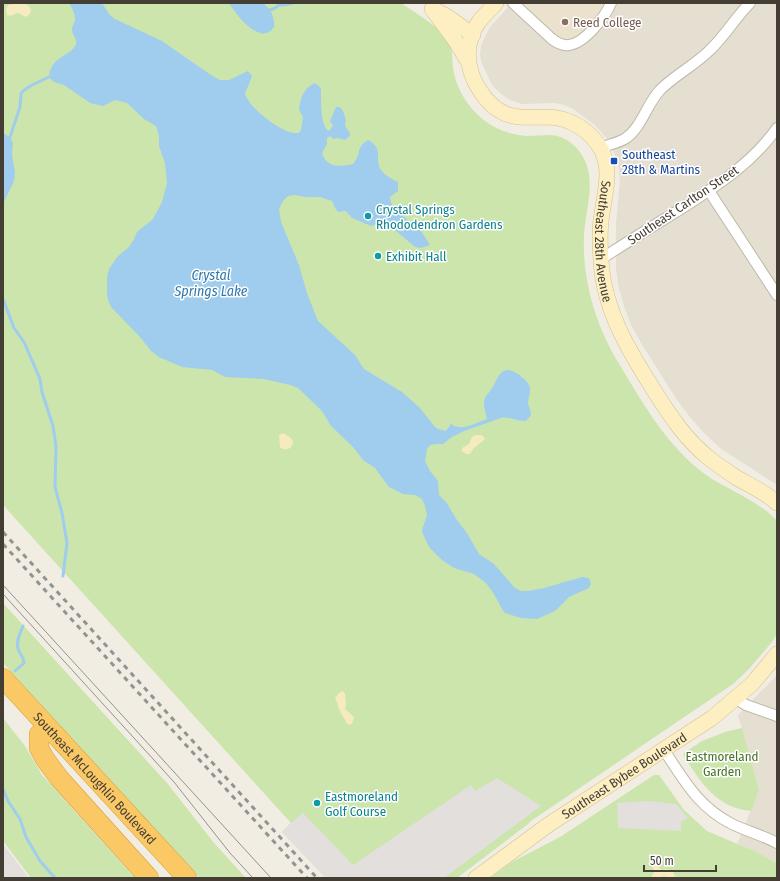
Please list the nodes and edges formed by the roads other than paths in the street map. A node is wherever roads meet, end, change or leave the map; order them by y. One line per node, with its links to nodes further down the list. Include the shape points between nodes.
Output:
1 (496, 3): 6 (main road, via 477,24)
2 (513, 3): 3 (street, via 558,44 569,45 582,39 604,17)
3 (611, 3)
4 (750, 3): 9 (street, via 709,52 673,78 658,93 628,136)
5 (428, 6): 6 (main road); 7 (main road, Southeast 28th Avenue)
6 (473, 35): 7 (main road)
7 (467, 60): 9 (main road, Southeast 28th Avenue, via 476,84 488,102 496,108 523,118 556,118 572,122 591,135)
8 (777, 128): 10 (street, Southeast Carlton Street, via 744,164)
9 (601, 148): 11 (main road, Southeast 28th Avenue, via 606,160 608,178 601,224)
10 (709, 191): 11 (street, Southeast Carlton Street); 12 (street)
11 (601, 259): 13 (main road, Southeast 28th Avenue, via 607,299 619,331 677,425 710,459 737,478 767,494)
12 (777, 296)
13 (777, 503)
14 (777, 654): 16 (main road, Southeast Bybee Boulevard)
15 (5, 686): 18 (highway, Southeast McLoughlin Boulevard); 23 (highway, Southeast McLoughlin Boulevard)
16 (736, 699): 17 (street); 19 (main road, Southeast Bybee Boulevard)
17 (777, 716)
18 (38, 734): 21 (highway, via 39,748 59,778); 22 (highway, Southeast McLoughlin Boulevard)
19 (664, 750): 20 (street, via 695,796 712,811 732,824); 24 (main road, Southeast Bybee Boulevard, via 548,825)
20 (777, 843)
21 (149, 878)
22 (170, 878)
23 (187, 878)
24 (476, 878)

